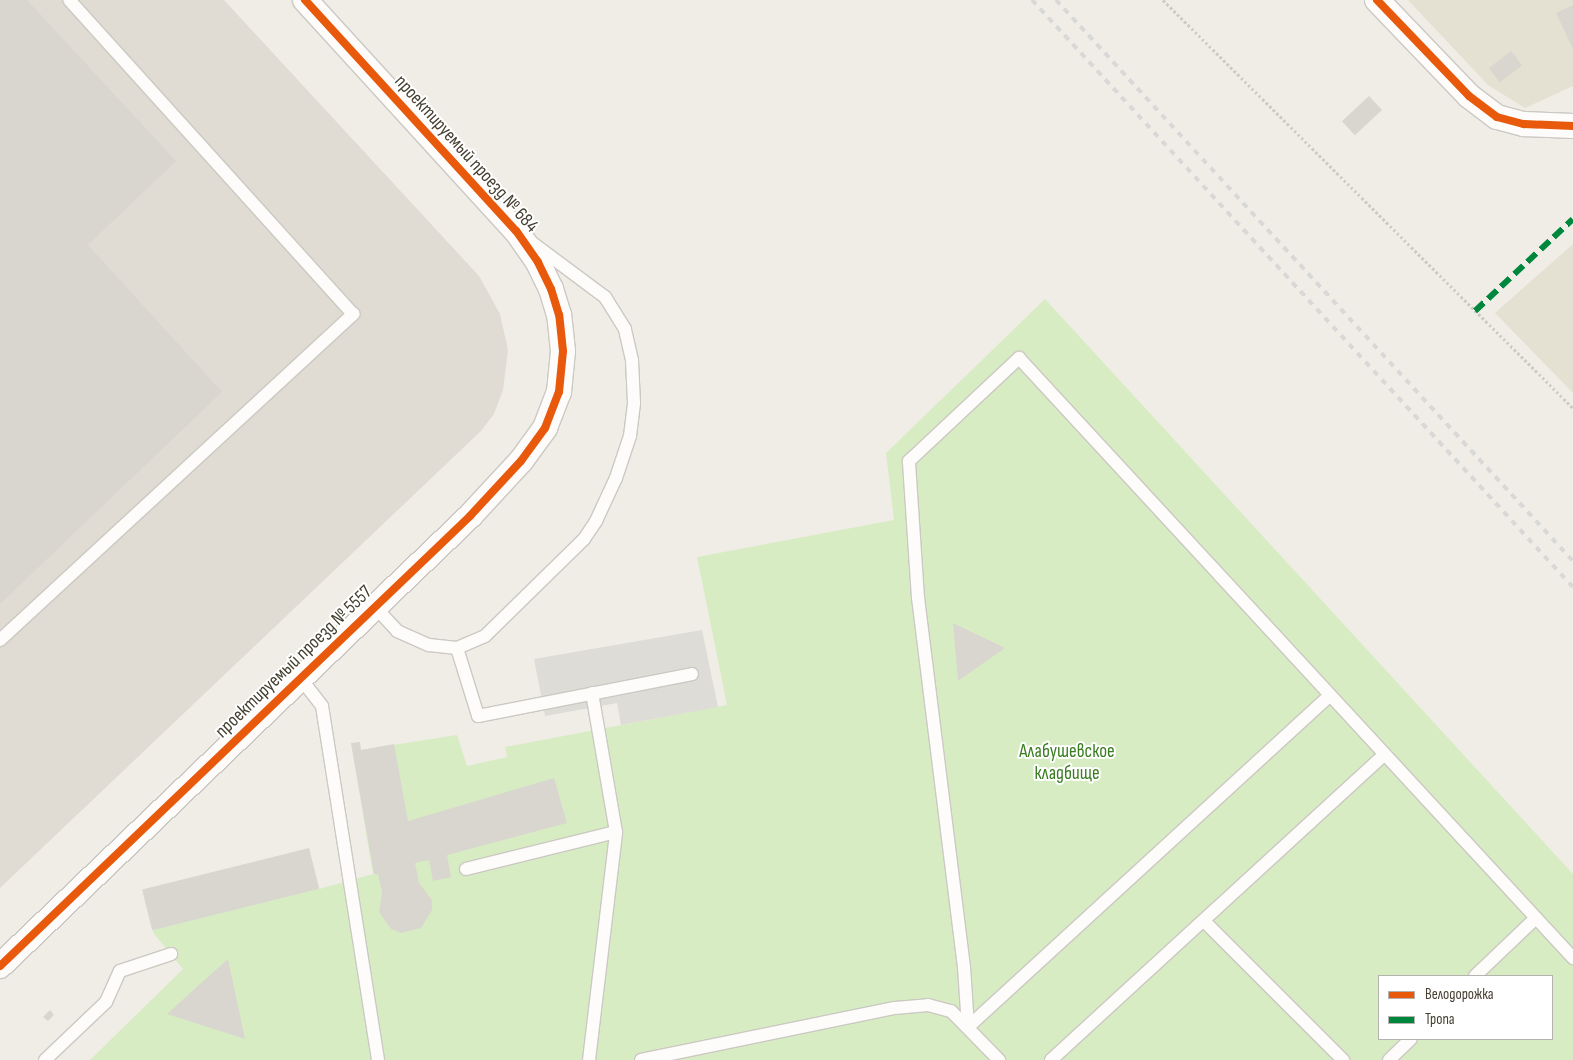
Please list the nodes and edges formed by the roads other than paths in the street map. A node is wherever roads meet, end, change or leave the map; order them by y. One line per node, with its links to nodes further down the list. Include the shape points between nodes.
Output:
1 (69, 0): 8 (lane, via 353,314)
2 (305, 0): 5 (street, проектируемый проезд № 684)
3 (1377, 0): 4 (street, via 1469,96 1497,117 1524,124)
4 (1573, 126)
5 (516, 231): 6 (street, проектируемый проезд № 684, via 551,289); 9 (lane, via 605,297 624,330 632,368 634,403 630,436 616,478 584,539 485,636)
6 (563, 351): 7 (street, проектируемый проезд № 5557, via 559,392 545,428 521,461 470,516)
7 (375, 607): 9 (lane, via 397,631 429,645); 11 (street, проектируемый проезд № 5557)
8 (0, 640)
9 (457, 648): 12 (lane, via 478,716)
10 (692, 674): 12 (lane)
11 (301, 679): 21 (street, проектируемый проезд № 5557); 26 (lane, via 322,706)
12 (592, 693): 15 (lane)
13 (1330, 695): 14 (lane); 23 (lane); 23 (lane, via 1019,358 909,461 918,598 964,967)
14 (1384, 755): 17 (lane); 18 (lane)
15 (616, 832): 16 (lane); 27 (lane)
16 (466, 869)
17 (1536, 918): 20 (lane); 22 (lane)
18 (1204, 921): 30 (lane); 31 (lane)
19 (171, 954): 25 (lane, via 120,971 106,1002)
20 (1573, 958)
21 (0, 966)
22 (1476, 975)
23 (968, 1027): 28 (lane, via 951,1011 928,1005 895,1008); 29 (lane)
24 (1410, 1040): 32 (lane)
25 (45, 1060)
26 (378, 1060)
27 (589, 1060)
28 (641, 1060)
29 (999, 1060)
30 (1051, 1060)
31 (1343, 1060)
32 (1389, 1060)

